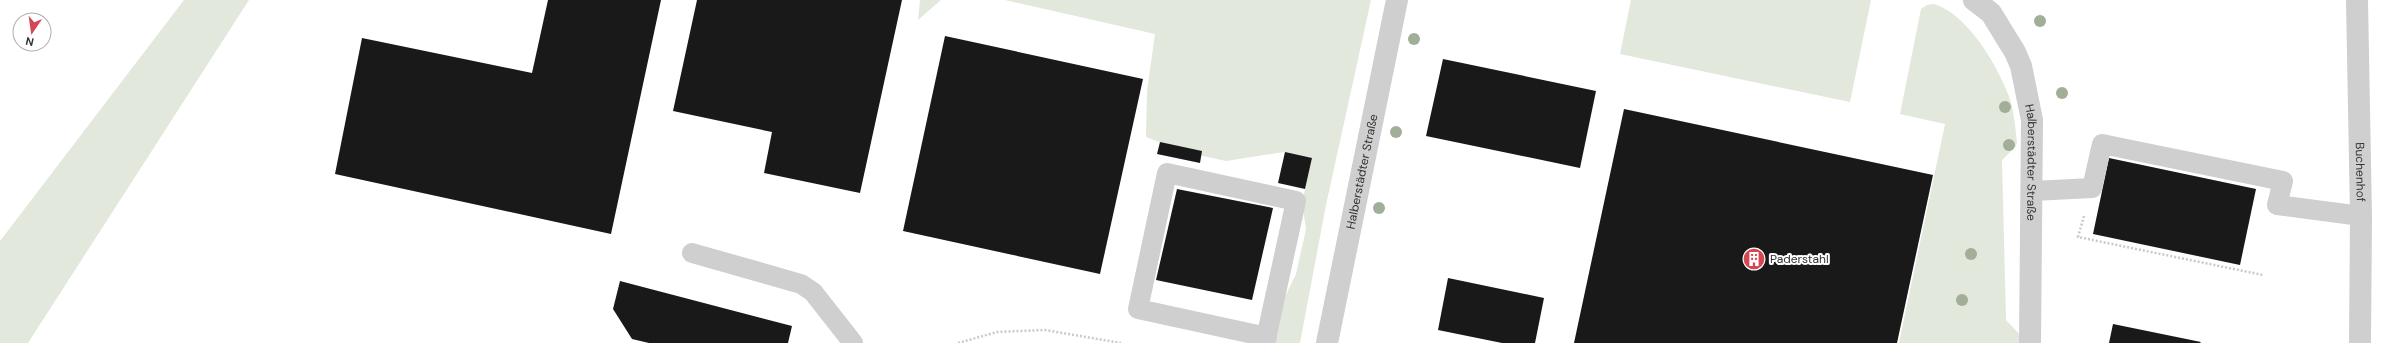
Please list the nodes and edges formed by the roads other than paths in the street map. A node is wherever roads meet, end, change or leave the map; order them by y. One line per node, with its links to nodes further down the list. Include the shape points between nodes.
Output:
1 (1398, 0): 9 (street, Halberstädter Straße)
2 (1974, 0): 4 (street, Halberstädter Straße, via 1991,13 2021,66 2032,120)
3 (2357, 0): 5 (street, Buchenhof)
4 (2033, 191): 5 (lane, via 2092,188 2102,144 2283,182 2277,205); 10 (street, Halberstädter Straße)
5 (2361, 216): 11 (street, Buchenhof)
6 (692, 253): 8 (lane, via 801,284 813,292)
7 (1266, 340): 7 (lane, via 1296,201 1167,173 1138,308)
8 (853, 343)
9 (1327, 343)
10 (2030, 343)
11 (2360, 343)

